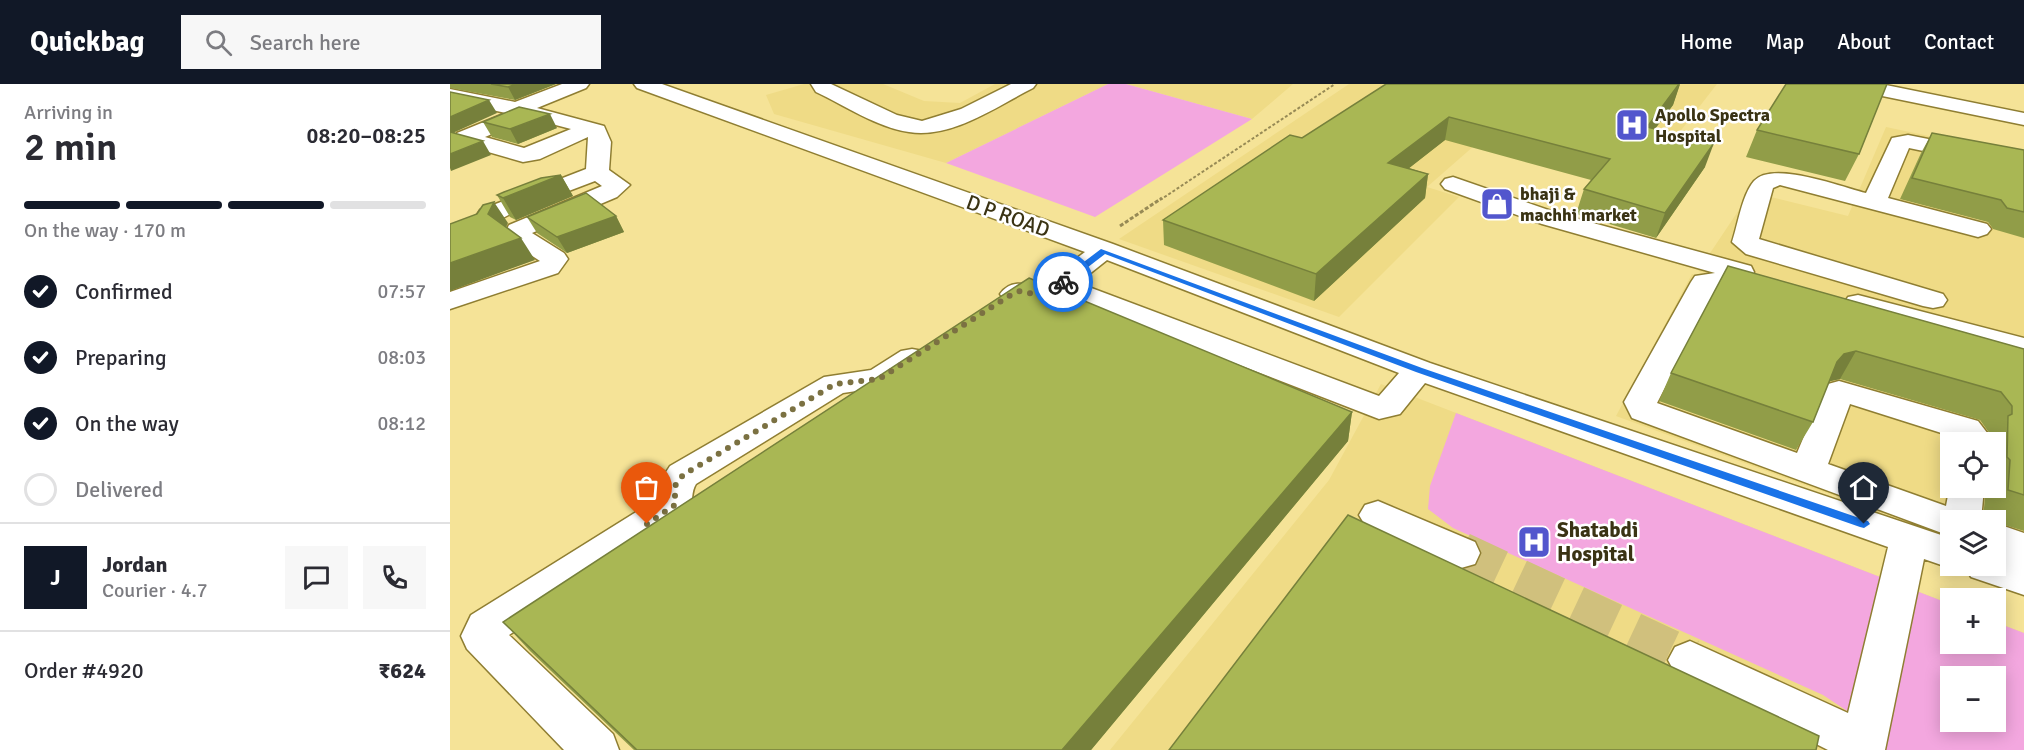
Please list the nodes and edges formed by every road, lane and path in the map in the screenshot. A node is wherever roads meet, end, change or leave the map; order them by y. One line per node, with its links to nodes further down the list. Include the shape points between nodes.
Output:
1 (473, 84): 8 (street)
2 (579, 84): 9 (street)
3 (644, 84): 18 (street, D P ROAD)
4 (821, 84): 5 (street, via 908,126 927,127)
5 (1026, 84)
6 (1335, 84): 18 (path)
7 (1853, 84): 10 (street)
8 (451, 96): 9 (street)
9 (521, 110): 11 (street); 11 (street, via 465,138 532,154)
10 (2024, 119)
11 (592, 128): 13 (street, via 597,130 600,142)
12 (2024, 165): 15 (street, via 1908,141 1900,143)
13 (598, 172): 17 (street, via 507,206 489,215 481,229); 21 (street, via 618,185 518,230 517,235 555,259 549,267)
14 (1453, 184): 20 (street, via 1551,219)
15 (1874, 202): 16 (street); 24 (street, via 1780,178 1767,181 1762,186 1745,242)
16 (1978, 229)
17 (450, 240)
18 (1097, 248): 19 (street); 27 (street, D P ROAD)
19 (1059, 285): 22 (street, via 1043,296 1020,291); 27 (street, via 1379,408 1388,406)
20 (1795, 292): 26 (street); 30 (street, via 1721,280 1705,282 1640,402 1644,410)
21 (450, 301)
22 (991, 308)
23 (1833, 314): 28 (street)
24 (2024, 327)
25 (935, 343): 42 (street, via 879,379 835,384 683,475 675,486 675,505 486,628 482,636 490,645)
26 (2024, 347)
27 (1419, 370): 33 (street, D P ROAD)
28 (2024, 370)
29 (1969, 432): 30 (street, via 1839,391)
30 (1808, 470): 32 (street)
31 (1378, 515): 37 (street)
32 (1940, 518)
33 (1909, 539): 36 (street, D P ROAD); 41 (street)
34 (2006, 542): 35 (street)
35 (2024, 549)
36 (1940, 550)
37 (1461, 553)
38 (2006, 573): 39 (street)
39 (2024, 579)
40 (1690, 660): 41 (street)
41 (1862, 747)
42 (596, 750)

